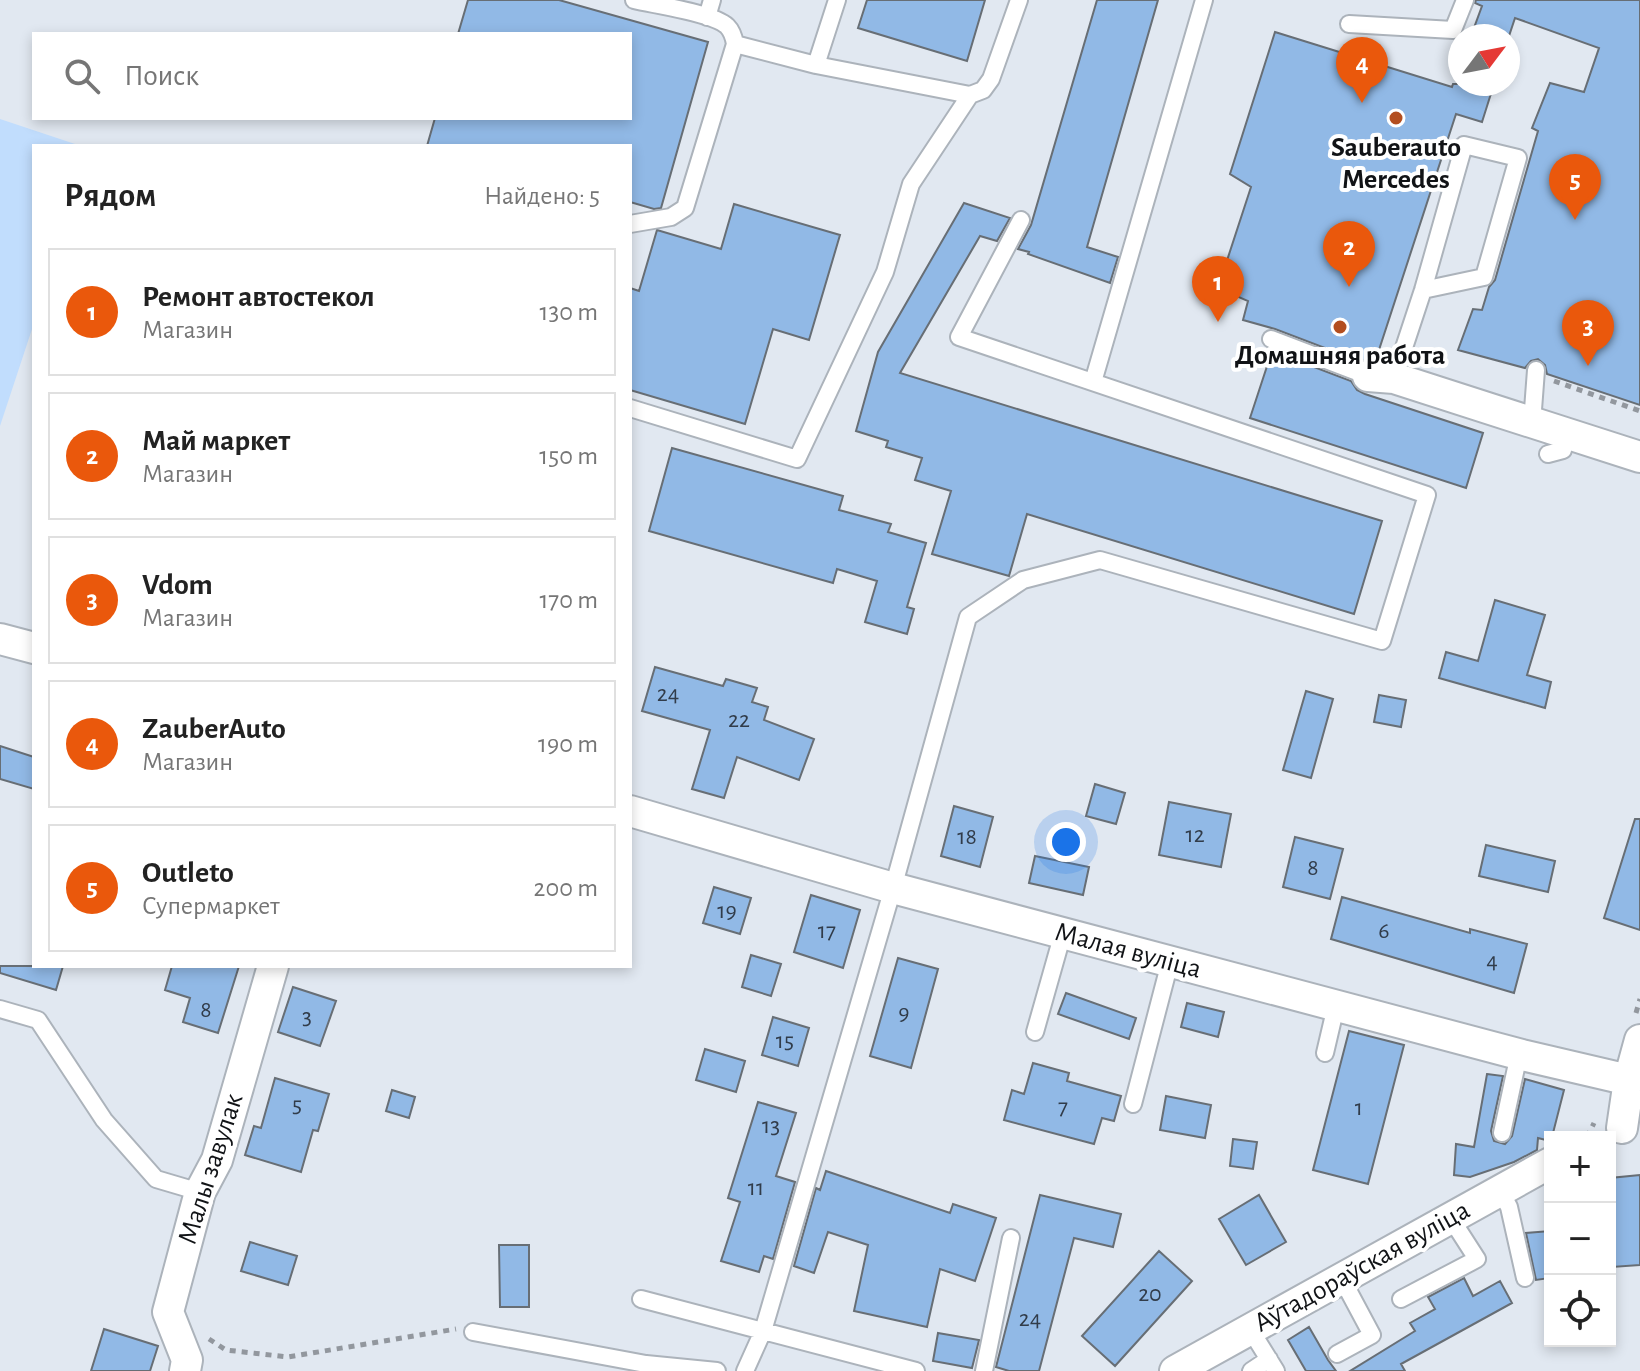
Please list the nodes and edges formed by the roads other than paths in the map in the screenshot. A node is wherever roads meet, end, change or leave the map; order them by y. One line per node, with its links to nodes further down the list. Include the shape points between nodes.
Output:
1 (634, 0): 7 (lane)
2 (712, 0): 7 (lane)
3 (837, 0): 10 (lane)
4 (1019, 0): 11 (lane, via 991,79)
5 (1204, 0): 18 (lane)
6 (1465, 0): 8 (lane, via 1453,30)
7 (707, 17): 9 (lane, via 727,26)
8 (1349, 24)
9 (735, 44): 10 (lane); 13 (lane, via 685,208 671,217)
10 (816, 65): 11 (lane)
11 (970, 95): 19 (lane, via 911,184 885,272 797,459)
12 (1021, 220): 18 (lane, via 959,337)
13 (632, 224)
14 (1423, 290): 14 (lane, via 1464,145 1518,158 1484,277); 17 (lane)
15 (1271, 339): 17 (lane)
16 (1535, 372): 20 (lane)
17 (1381, 377): 20 (street)
18 (1093, 382): 25 (lane, via 1427,495 1382,641 1100,560 1023,580 968,617)
19 (632, 409)
20 (1532, 423): 21 (street, via 1558,443)
21 (1640, 457)
22 (0, 639): 23 (street)
23 (32, 647)
24 (632, 812): 25 (street, Малая вуліца)
25 (893, 888): 26 (street, Малая вуліца); 49 (lane)
26 (1063, 933): 27 (street, Малая вуліца); 31 (lane)
27 (1170, 962): 29 (street, Малая вуліца); 36 (lane)
28 (272, 968): 41 (street, Малы завулак, via 217,1160)
29 (1336, 1006): 33 (lane); 34 (street, Малая вуліца)
30 (0, 1009): 41 (lane, via 38,1020 104,1120 156,1179)
31 (1035, 1032)
32 (1640, 1040): 35 (street)
33 (1325, 1053)
34 (1519, 1054): 35 (street, Малая вуліца); 38 (lane)
35 (1629, 1080): 37 (street)
36 (1133, 1104)
37 (1621, 1129)
38 (1502, 1133)
39 (1544, 1166): 40 (street, Аўтадораўская вуліца)
40 (1500, 1190): 42 (street, Аўтадораўская вуліца); 45 (lane, via 1509,1207)
41 (200, 1192): 54 (street, Малы завулак, via 168,1312 187,1360)
42 (1450, 1217): 44 (street, Аўтадораўская вуліца); 47 (lane, via 1477,1259)
43 (1011, 1238): 58 (lane)
44 (1341, 1277): 48 (street, Аўтадораўская вуліца); 51 (lane, via 1372,1335)
45 (1525, 1278)
46 (641, 1299): 49 (lane)
47 (1401, 1299)
48 (1250, 1329): 53 (lane); 59 (street, Аўтадораўская вуліца)
49 (763, 1331): 52 (lane); 56 (lane)
50 (473, 1332): 55 (lane, via 646,1364)
51 (1337, 1354)
52 (864, 1364): 57 (lane)
53 (1272, 1365): 60 (lane)
54 (185, 1371)
55 (717, 1371)
56 (745, 1371)
57 (916, 1371)
58 (984, 1371)
59 (1175, 1371)
60 (1251, 1371)

